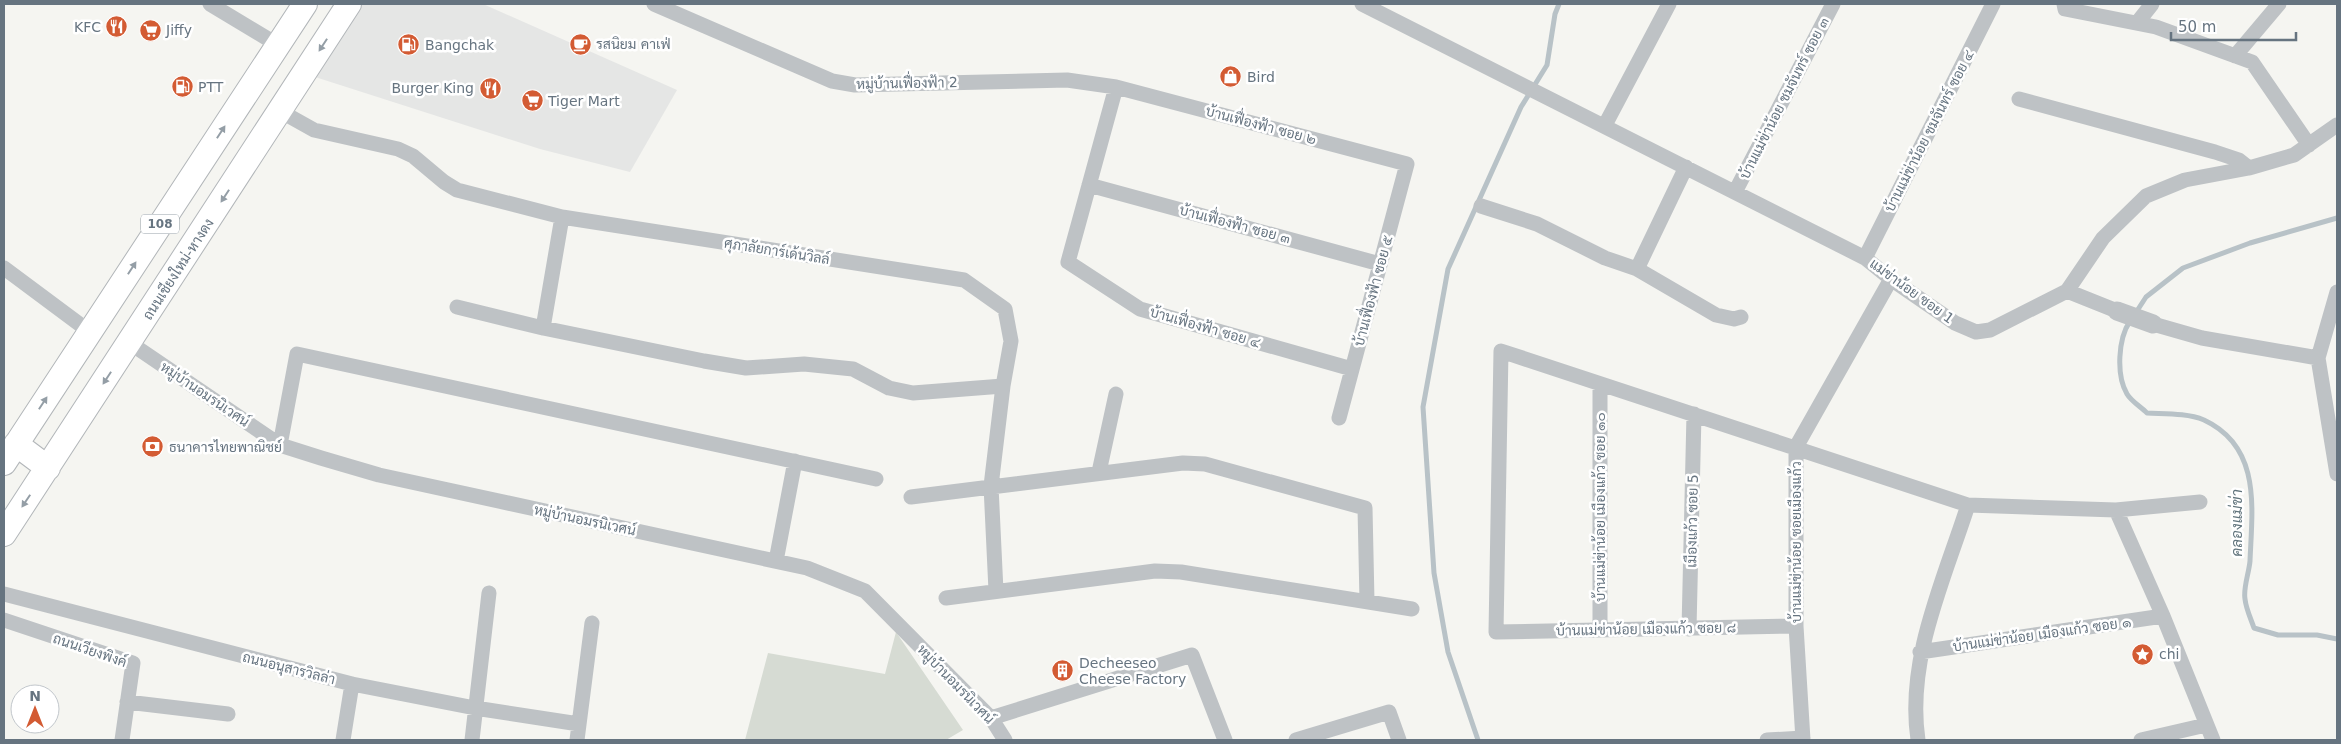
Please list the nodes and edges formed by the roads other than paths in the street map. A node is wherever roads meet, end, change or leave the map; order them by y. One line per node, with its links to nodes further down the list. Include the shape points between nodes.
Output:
1 (210, 4): 13 (street)
2 (305, 4): 13 (main road, 108)
3 (349, 4): 17 (main road, ถนนเชียงใหม่-หางดง / 108, one-way to 17)
4 (654, 4): 15 (street, หมู่บ้านเฟื่องฟ้า 2, via 832,81 855,85 1067,80)
5 (1362, 4): 18 (street, แม่ข่าน้อย ซอย 1)
6 (1669, 4): 18 (street)
7 (1833, 4): 25 (street, บ้านแม่ข่าน้อย ชมจันทร์ ซอย ๓)
8 (1993, 4): 28 (street, บ้านแม่ข่าน้อย ชมจันทร์ ซอย ๔)
9 (2064, 4): 12 (street, via 2065,9)
10 (2152, 4): 12 (street)
11 (2279, 4): 14 (street)
12 (2137, 23): 14 (street)
13 (278, 45): 40 (main road, 108, one-way to 13)
14 (2235, 56): 20 (street, via 2252,62)
15 (1116, 87): 21 (street, บ้านเฟื่องฟ้า ซอย ๒); 24 (street)
16 (2019, 99): 23 (street, via 2215,152 2239,160)
17 (280, 111): 27 (street, ศุภาลัยการ์เด้นวิลล์, via 314,130 398,149 413,156 457,190); 41 (main road, ถนนเชียงใหม่-หางดง / 108, one-way to 41)
18 (1605, 125): 22 (street, แม่ข่าน้อย ซอย 1)
19 (2337, 125): 20 (street, แม่ข่าน้อย ซอย 1)
20 (2310, 145): 23 (street, แม่ข่าน้อย ซอย 1, via 2294,155)
21 (1407, 164): 29 (street, บ้านเฟื่องฟ้า ซอย ๕)
22 (1686, 167): 25 (street, แม่ข่าน้อย ซอย 1); 31 (street)
23 (2249, 168): 33 (street, แม่ข่าน้อย ซอย 1, via 2185,180 2146,196 2103,238)
24 (1089, 185): 29 (street, บ้านเฟื่องฟ้า ซอย ๓); 43 (street, บ้านเฟื่องฟ้า ซอย ๔, via 1068,262 1140,309)
25 (1735, 192): 28 (street, แม่ข่าน้อย ซอย 1)
26 (1481, 206): 31 (street, via 1537,224 1605,258)
27 (562, 217): 39 (street); 45 (street, ศุภาลัยการ์เด้นวิลล์, via 964,280 1005,309 1011,341)
28 (1865, 258): 32 (street, แม่ข่าน้อย ซอย 1)
29 (1380, 264): 43 (street, บ้านเฟื่องฟ้า ซอย ๕)
30 (4, 268): 40 (street)
31 (1637, 269): 37 (street, via 1705,310 1727,318)
32 (1891, 279): 33 (street, แม่ข่าน้อย ซอย 1, via 1955,323 1976,332 1990,330); 50 (street, บ้านแม่ข่าน้อย ซอยเมืองแก้ว)
33 (2067, 291): 36 (street)
34 (2337, 292): 42 (street)
35 (458, 307): 39 (street)
36 (2117, 310): 38 (street)
37 (1741, 317)
38 (2153, 324): 42 (street, via 2202,338)
39 (543, 328): 45 (street, via 746,368 804,364 846,368 889,388 913,393)
40 (90, 332): 51 (main road, 108, one-way to 40)
41 (130, 343): 49 (street, หมู่บ้านอมรนิเวศน์); 53 (main road, ถนนเชียงใหม่-หางดง / 108, one-way to 53)
42 (2318, 358): 55 (street)
43 (1352, 369): 48 (street, บ้านเฟื่องฟ้า ซอย ๕)
44 (1600, 384): 47 (street); 75 (street, บ้านแม่ข่าน้อย เมืองแก้ว ซอย ๑๐); 75 (street, บ้านแม่ข่าน้อย เมืองแก้ว ซอย ๘, via 1500,351 1496,632)
45 (1003, 386): 57 (street, ศุภาลัยการ์เด้นวิลล์)
46 (1116, 394): 54 (street)
47 (1694, 414): 50 (street); 74 (street, เมืองแก้ว ซอย 5)
48 (1339, 418)
49 (280, 445): 52 (street, via 297,354); 63 (street, หมู่บ้านอมรนิเวศน์, via 379,475)
50 (1796, 447): 60 (street); 73 (street, บ้านแม่ข่าน้อย ซอยเมืองแก้ว)
51 (7, 458): 53 (main road)
52 (795, 461): 56 (street); 63 (street)
53 (48, 468): 62 (main road, ถนนเชียงใหม่-หางดง / 108, one-way to 62)
54 (1099, 472): 57 (street); 68 (street, via 1184,462 1205,464 1365,508)
55 (2337, 474)
56 (876, 479)
57 (991, 486): 58 (street); 64 (street, ศุภาลัยการ์เด้นวิลล์)
58 (912, 497)
59 (2200, 502): 61 (street)
60 (1968, 505): 61 (street); 76 (street)
61 (2116, 510): 70 (street)
62 (4, 534)
63 (776, 561): 81 (street, หมู่บ้านอมรนิเวศน์, via 807,568 865,591)
64 (996, 591): 67 (street); 68 (street, via 1172,571)
65 (490, 593): 79 (street)
66 (4, 594): 77 (street, ถนนอนุสารวิลล่า)
67 (946, 598)
68 (1367, 601): 69 (street)
69 (1412, 609)
70 (2163, 616): 76 (street, บ้านแม่ข่าน้อย เมืองแก้ว ซอย ๑); 83 (street)
71 (4, 620): 78 (street, ถนนเวียงพิงค์, via 133,663)
72 (592, 623): 82 (street)
73 (1796, 626): 74 (street, บ้านแม่ข่าน้อย เมืองแก้ว ซอย ๘); 84 (street, บ้านแม่ข่าน้อย ซอยเมืองแก้ว)
74 (1689, 629): 75 (street, บ้านแม่ข่าน้อย เมืองแก้ว ซอย ๘)
75 (1600, 630)
76 (1920, 652): 94 (street, via 1915,717)
77 (352, 684): 79 (street, ถนนอนุสารวิลล่า); 86 (street)
78 (127, 702): 80 (street); 85 (street, ถนนเวียงพิงค์)
79 (475, 708): 82 (street, ถนนอนุสารวิลล่า); 87 (street)
80 (228, 714)
81 (991, 718): 89 (street, หมู่บ้านอมรนิเวศน์); 90 (street, via 1192,655)
82 (579, 724): 88 (street)
83 (2206, 725): 95 (street); 96 (street)
84 (1803, 739): 93 (street)
85 (122, 740)
86 (343, 740)
87 (472, 740)
88 (577, 740)
89 (1005, 740)
90 (1225, 740)
91 (1296, 740): 92 (street, via 1389,712)
92 (1399, 740)
93 (1767, 740)
94 (1918, 740)
95 (2141, 740)
96 (2213, 740)

